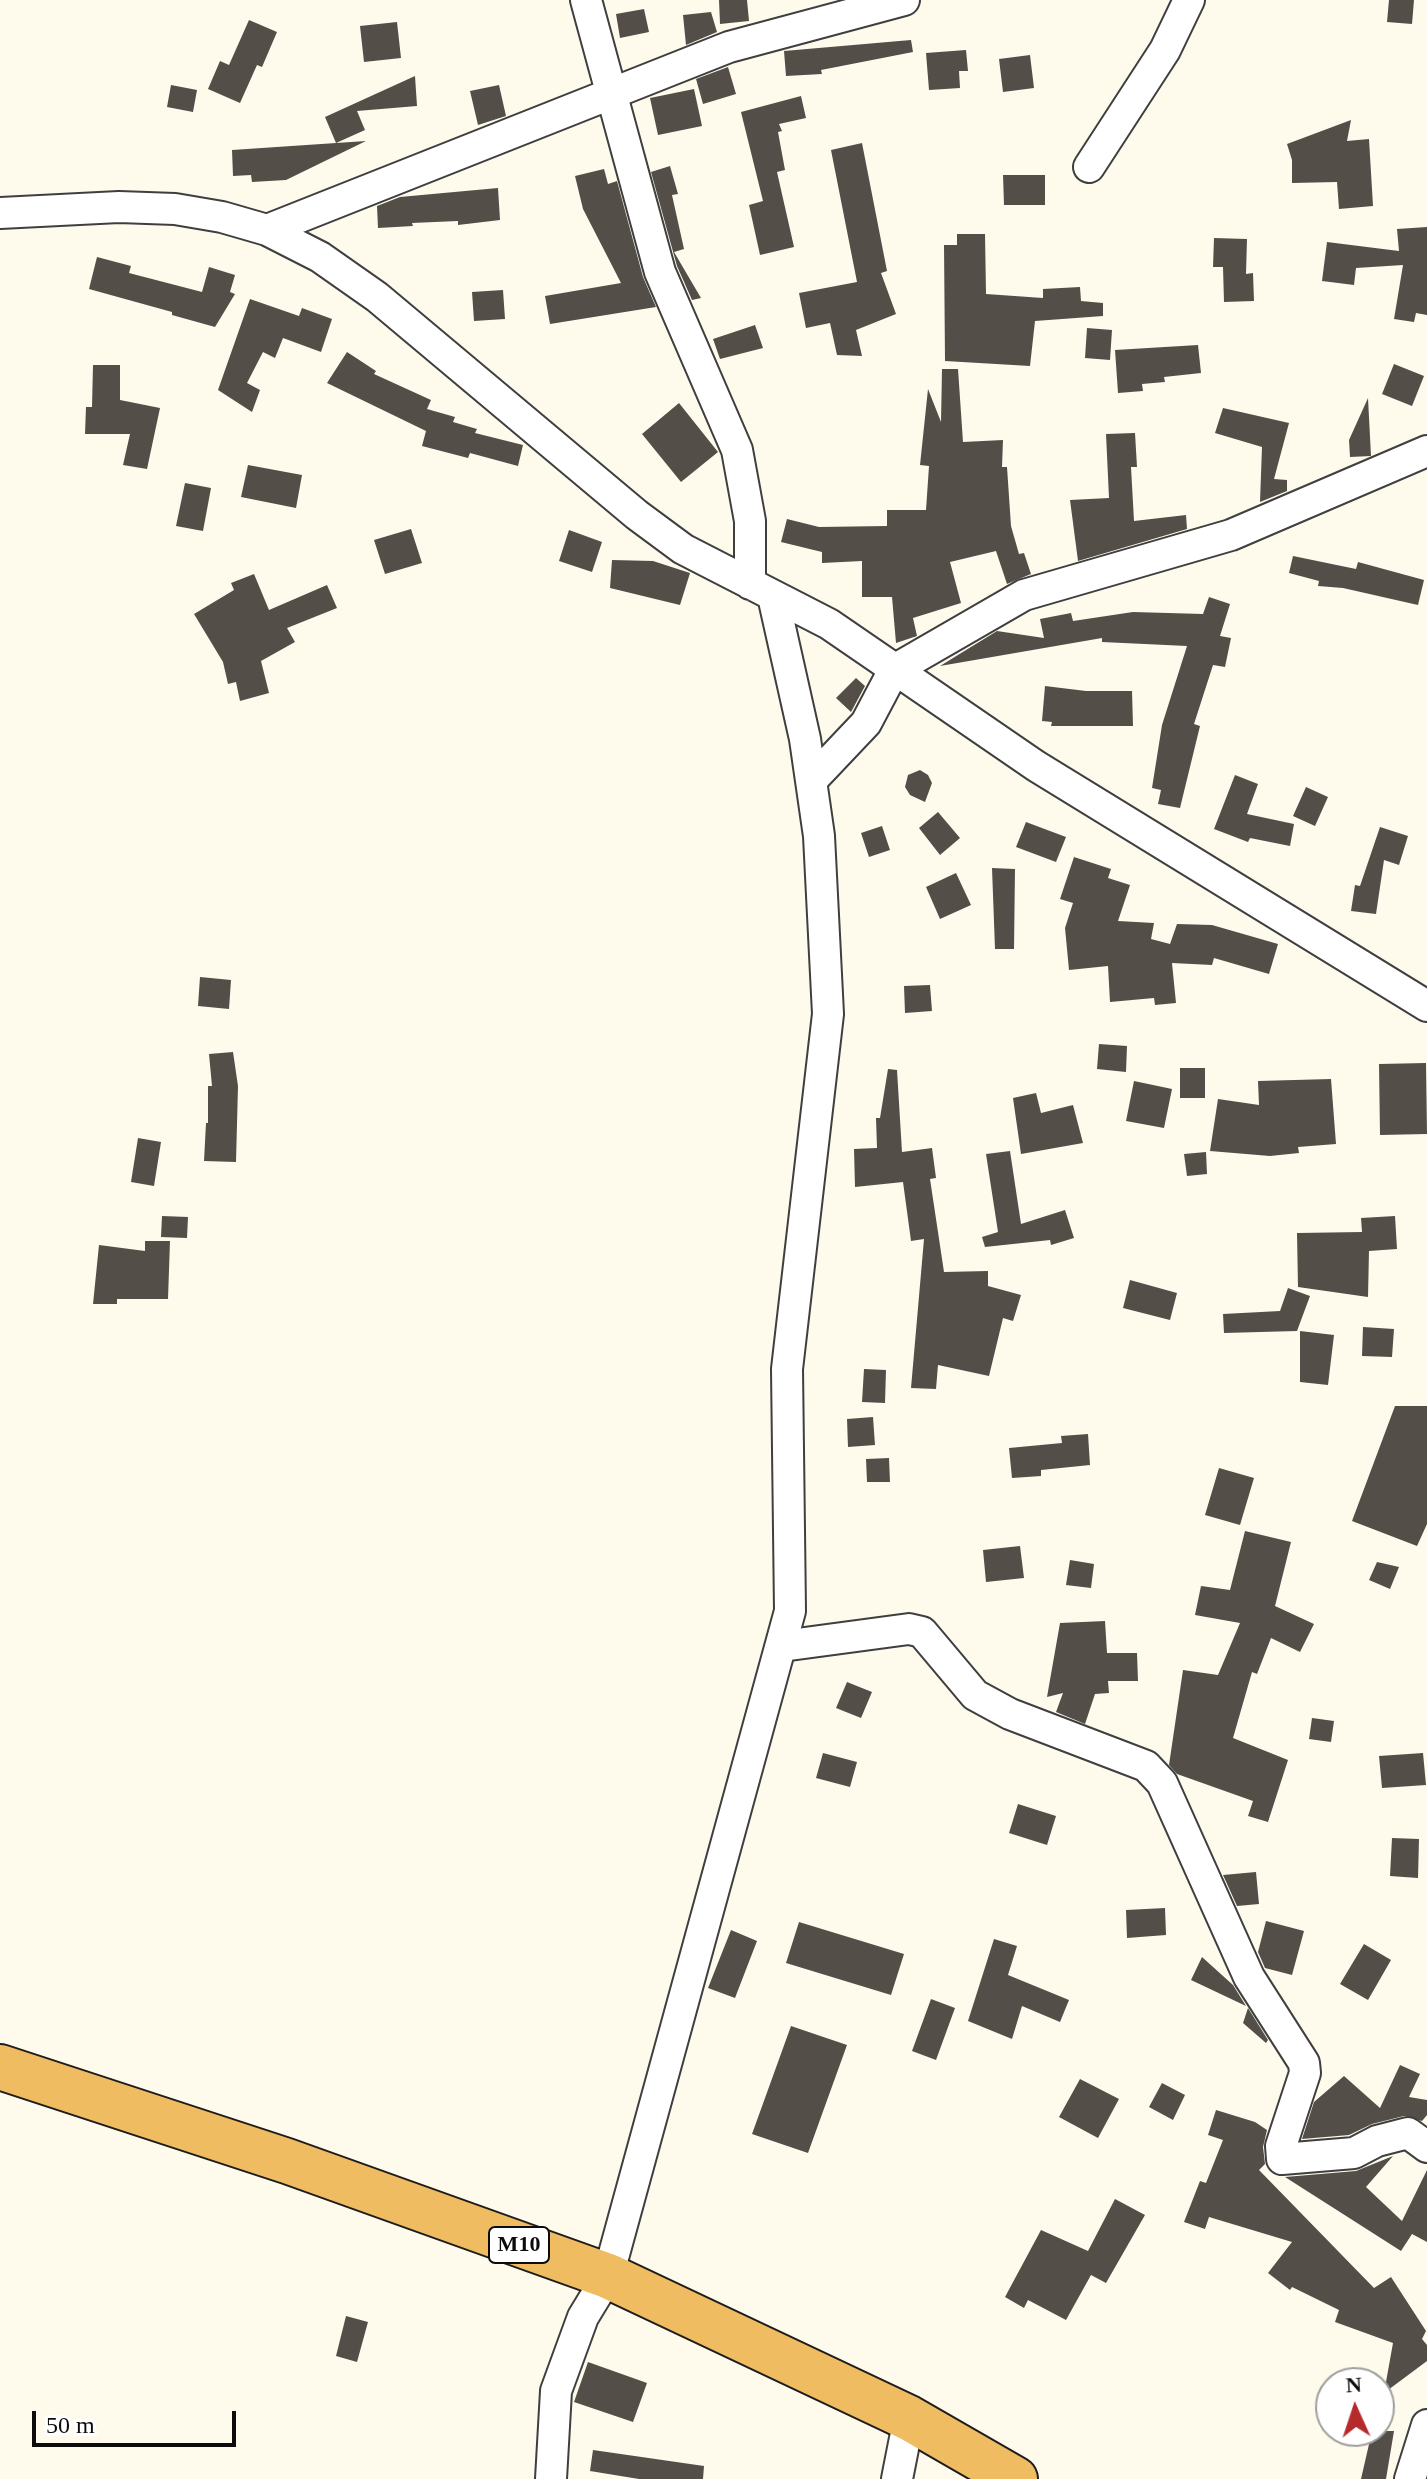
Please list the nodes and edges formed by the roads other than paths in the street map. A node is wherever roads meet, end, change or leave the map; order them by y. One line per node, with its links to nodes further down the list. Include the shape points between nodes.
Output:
1 (586, 0): 4 (street)
2 (904, 0): 4 (street, via 729,47)
3 (1189, 0): 5 (street, via 1165,50)
4 (613, 95): 7 (street); 9 (street, via 660,272 737,450)
5 (1089, 167)
6 (0, 213): 7 (street, via 175,209)
7 (267, 230): 9 (street, via 320,257 377,297 683,549)
8 (1427, 451): 10 (street, via 1231,535 1024,595)
9 (762, 590): 10 (street, via 829,624); 11 (street)
10 (894, 670): 11 (street, via 866,723); 12 (street, via 1164,847)
11 (812, 780): 13 (street, via 824,888 828,1014 787,1369 792,1565)
12 (1427, 1006)
13 (782, 1646): 15 (street, via 909,1629 922,1632 975,1695 1010,1714 1146,1766 1162,1783 1249,1977 1304,2063 1282,2159 1354,2153 1408,2133); 16 (street)
14 (0, 2067): 16 (highway, M10, via 287,2161)
15 (1427, 2147)
16 (608, 2276): 17 (highway, M10); 19 (street, via 583,2317 556,2391)
17 (909, 2418): 20 (street); 21 (highway, M10)
18 (1427, 2425): 22 (street)
19 (551, 2479)
20 (897, 2479)
21 (1015, 2479)
22 (1410, 2479)

